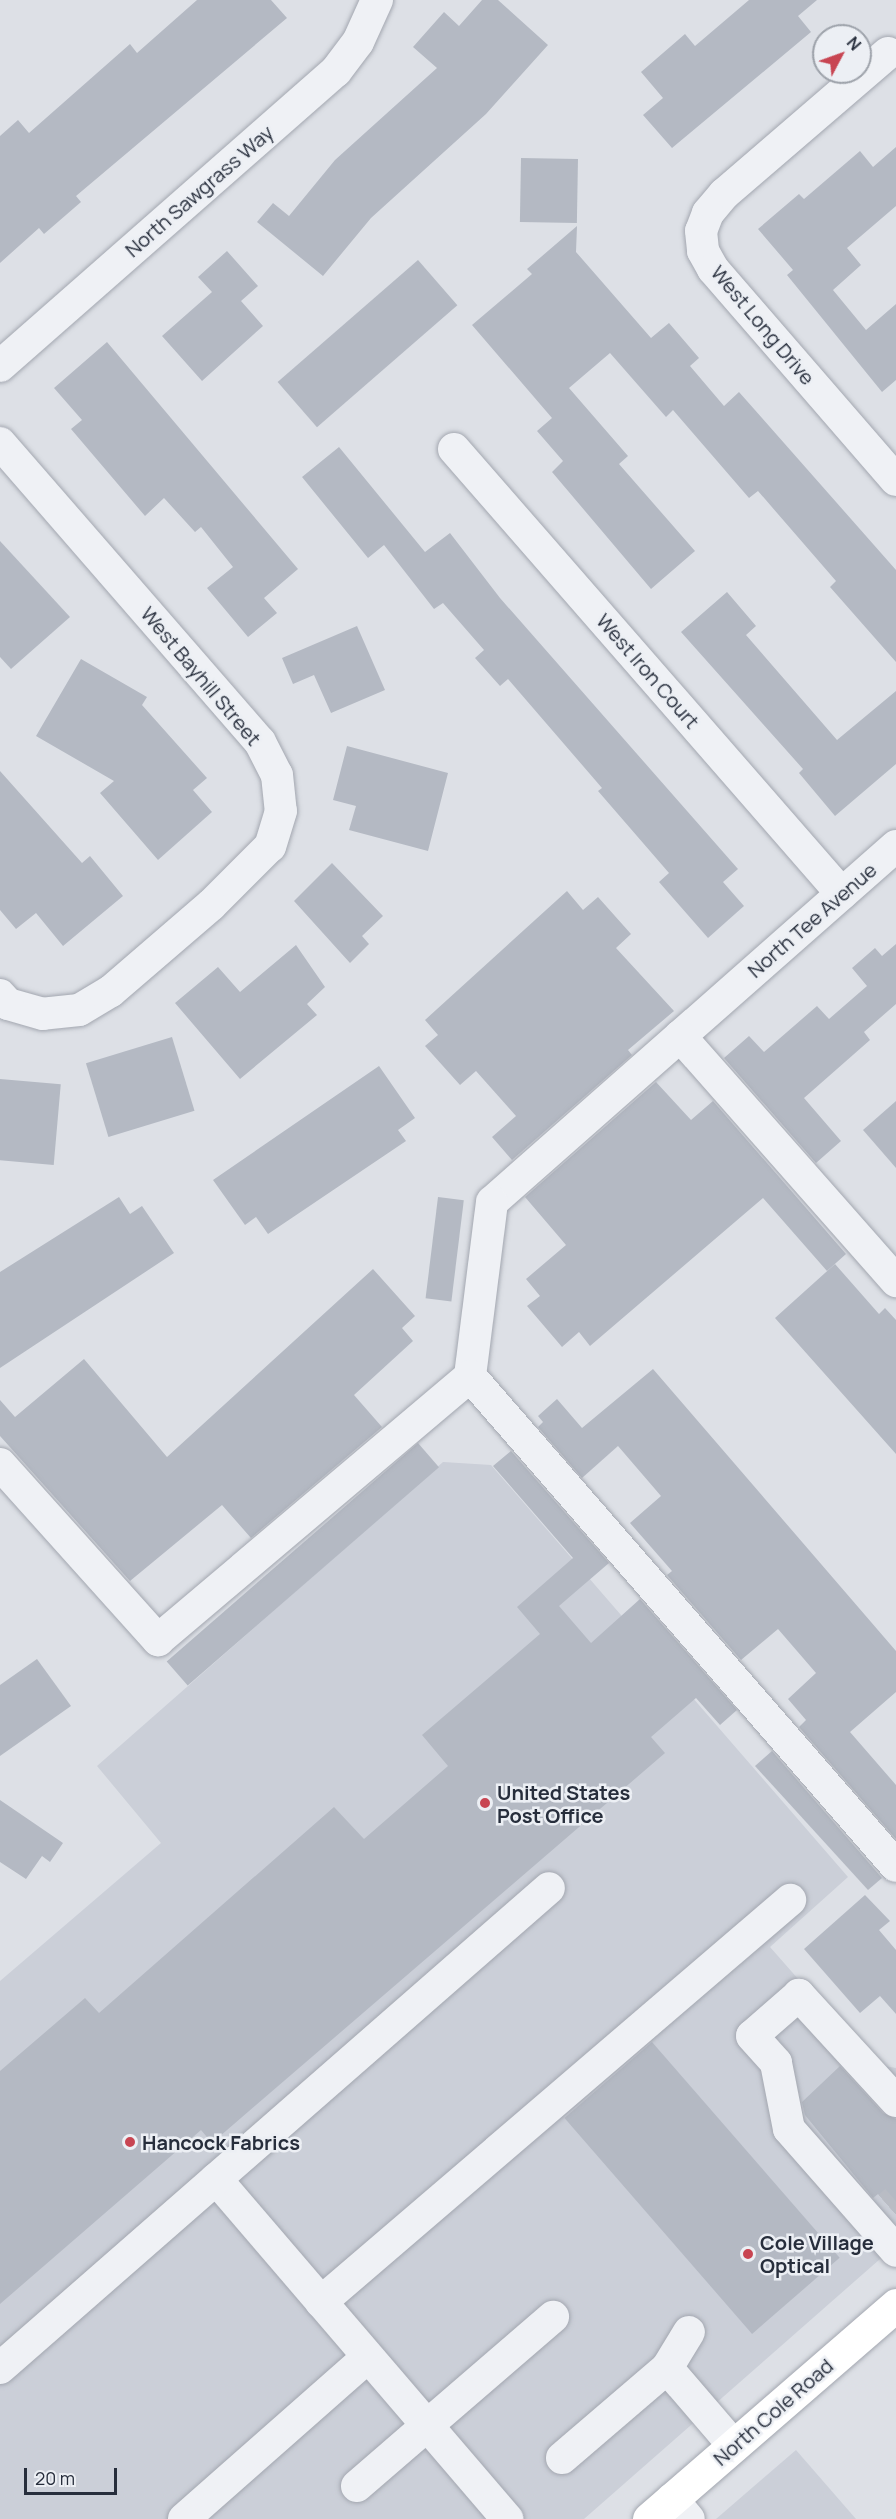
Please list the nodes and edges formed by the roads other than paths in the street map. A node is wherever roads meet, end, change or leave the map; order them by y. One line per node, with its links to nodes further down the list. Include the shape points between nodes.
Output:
1 (377, 0): 3 (street, North Sawgrass Way, via 358,42 336,70)
2 (888, 53): 6 (street, West Long Drive, via 724,194 708,213 701,231 703,251 713,269)
3 (0, 366)
4 (0, 443): 9 (street, West Bayhill Street, via 260,742 277,775 281,811 270,846 211,905 111,992 79,1010 43,1014 8,1004)
5 (454, 449): 8 (street, West Iron Court)
6 (894, 475)
7 (896, 846): 8 (street, North Tee Avenue)
8 (842, 894): 10 (street, North Tee Avenue)
9 (0, 995)
10 (680, 1036): 11 (street); 12 (street, North Tee Avenue, via 492,1202)
11 (896, 1281)
12 (470, 1376): 13 (street, via 158,1640); 14 (street)
13 (0, 1464)
14 (896, 1866)
15 (549, 1888): 18 (street)
16 (790, 1900): 20 (street)
17 (896, 2101): 19 (street, via 799,1995 752,2036 776,2063 789,2129 880,2215)
18 (216, 2179): 20 (street); 25 (street)
19 (896, 2251)
20 (321, 2302): 24 (street)
21 (896, 2305): 28 (main road, North Cole Road)
22 (553, 2317): 27 (street)
23 (689, 2332): 26 (street)
24 (368, 2357): 27 (street); 32 (street)
25 (0, 2368)
26 (667, 2368): 28 (street); 29 (street)
27 (426, 2426): 30 (street); 33 (street)
28 (734, 2446): 31 (main road, North Cole Road)
29 (562, 2458)
30 (357, 2486)
31 (670, 2512)
32 (184, 2519)
33 (507, 2519)

